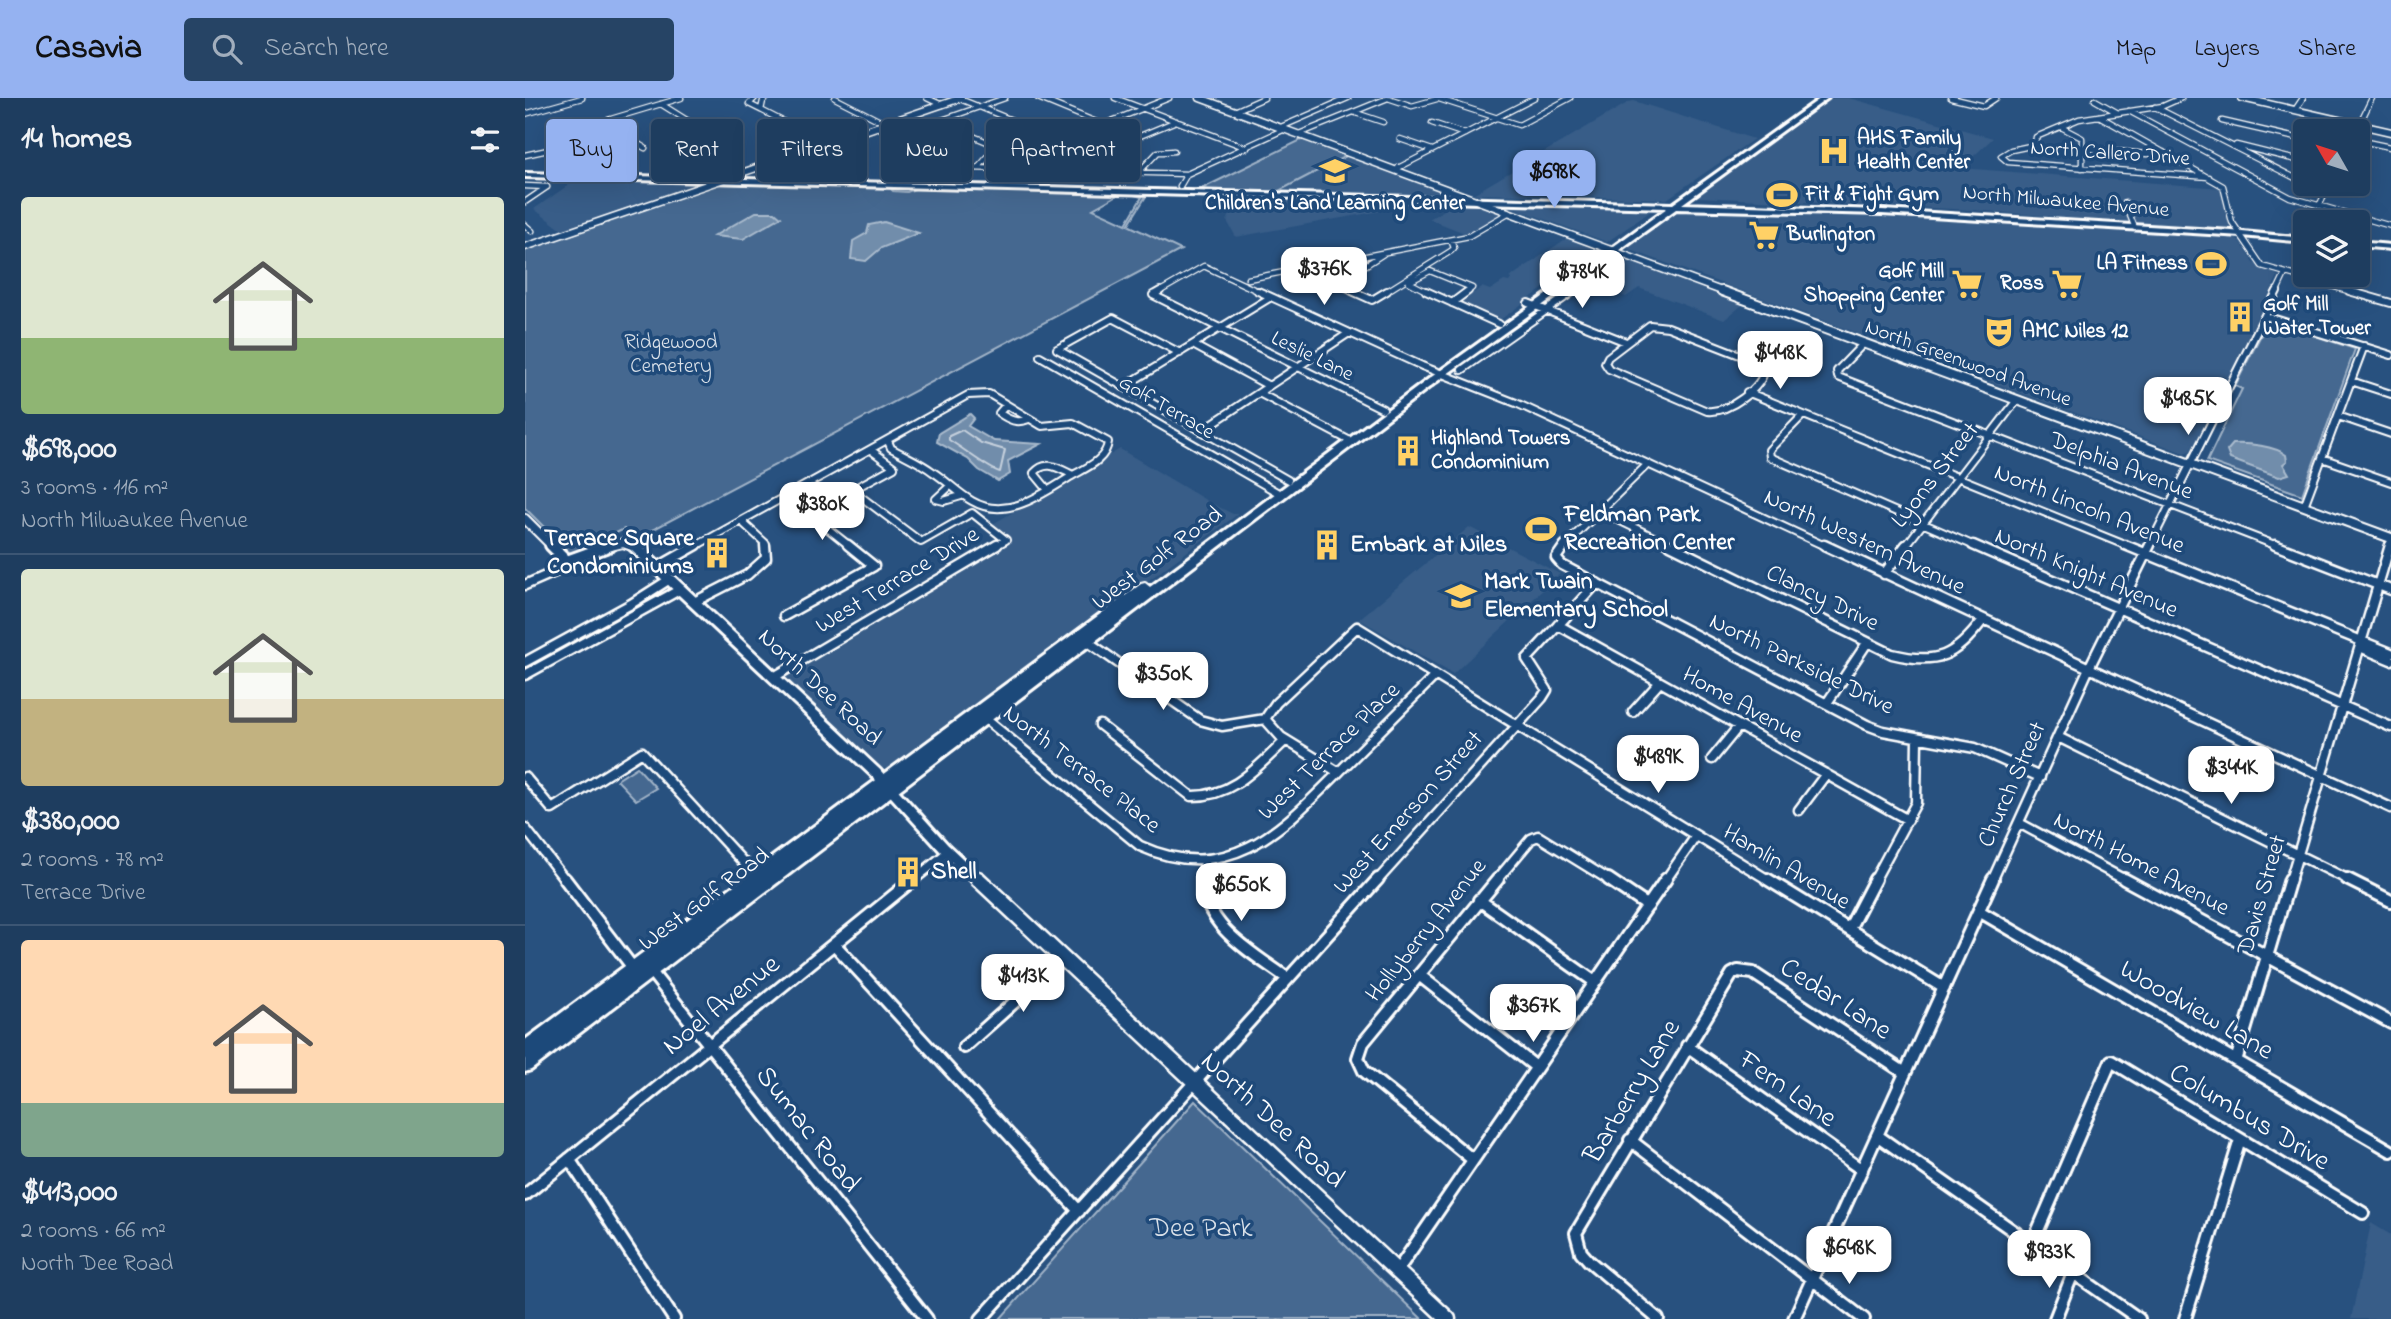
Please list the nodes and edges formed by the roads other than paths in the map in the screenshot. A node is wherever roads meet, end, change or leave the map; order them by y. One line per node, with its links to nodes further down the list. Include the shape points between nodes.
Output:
1 (582, 98): 38 (street)
2 (681, 98): 27 (street)
3 (755, 98): 32 (street, via 749,104)
4 (767, 98): 32 (street)
5 (835, 98): 51 (street)
6 (927, 98): 28 (street)
7 (960, 98): 28 (main road); 29 (street)
8 (1005, 98): 29 (street)
9 (1038, 98): 47 (street)
10 (1115, 98): 31 (street)
11 (1169, 98): 31 (street)
12 (1200, 98): 59 (main road)
13 (1264, 98): 33 (street)
14 (1348, 98): 59 (street)
15 (1436, 98): 36 (street, via 1412,106 1388,98); 40 (street)
16 (1535, 98): 40 (street)
17 (1570, 98): 40 (street, via 1519,125)
18 (1816, 98): 110 (main road, West Golf Road)
19 (1825, 98): 104 (main road, West Golf Road)
20 (1951, 98): 21 (street, via 1988,105)
21 (1996, 98)
22 (2181, 98): 30 (street)
23 (2242, 98): 34 (main road)
24 (2303, 98): 34 (street)
25 (2372, 98): 50 (street)
26 (2095, 100): 37 (street)
27 (661, 104): 41 (street); 42 (street)
28 (942, 104): 44 (main road)
29 (979, 107): 45 (street); 46 (street)
30 (2155, 107): 35 (street); 69 (street)
31 (1142, 108): 48 (street); 52 (street)
32 (761, 110): 43 (street)
33 (1237, 110)
34 (2295, 110): 49 (main road)
35 (2129, 111): 37 (street); 112 (street, via 2286,195)
36 (1356, 113): 54 (street); 64 (street)
37 (2118, 113): 39 (street)
38 (525, 114)
39 (2099, 116): 58 (street); 80 (street)
40 (1495, 118): 65 (street)
41 (611, 119)
42 (685, 119)
43 (778, 119)
44 (900, 119)
45 (945, 119)
46 (1004, 119)
47 (1089, 119)
48 (1114, 119)
49 (2326, 119)
50 (2362, 119)
51 (881, 121)
52 (1176, 121): 66 (street); 75 (street)
53 (2222, 121): 67 (street)
54 (1384, 122)
55 (1431, 123): 65 (street)
56 (881, 126): 57 (main road)
57 (877, 127): 60 (street); 61 (main road)
58 (2061, 127): 76 (street, via 2080,136); 85 (street, North Callero Drive, via 2036,137 2031,148 2012,147 2001,156 2003,161)
59 (1283, 128): 64 (main road); 75 (street)
60 (881, 129)
61 (867, 130)
62 (2370, 130): 63 (main road)
63 (2391, 132)
64 (1299, 134): 72 (main road)
65 (1465, 134): 77 (street)
66 (1140, 136)
67 (2293, 137)
68 (1400, 139): 77 (street)
69 (2223, 142): 83 (street); 96 (street)
70 (637, 143): 74 (street)
71 (2370, 143): 73 (street)
72 (1331, 146): 88 (main road, North Greenwood Avenue); 103 (main road)
73 (2390, 147)
74 (645, 148)
75 (1247, 148): 93 (street)
76 (2082, 148): 80 (street); 85 (street)
77 (1432, 150): 88 (street)
78 (546, 151): 81 (street)
79 (1163, 152): 89 (street, via 1147,159)
80 (2163, 152): 95 (street)
81 (525, 155)
82 (986, 159): 86 (street)
83 (2293, 159)
84 (972, 167): 86 (street)
85 (2082, 167): 95 (street, North Callero Drive)
86 (978, 168): 87 (street)
87 (986, 168)
88 (1398, 168): 107 (main road, North Greenwood Avenue)
89 (1140, 170)
90 (1140, 172): 93 (street)
91 (525, 173): 92 (main road); 94 (main road)
92 (546, 174)
93 (1187, 174): 102 (street)
94 (651, 175)
95 (2209, 177): 118 (street, via 2224,187)
96 (2293, 177)
97 (743, 178): 100 (main road)
98 (743, 181): 100 (main road)
99 (713, 182): 124 (main road)
100 (907, 184): 105 (main road, North Milwaukee Avenue)
101 (525, 186): 108 (street, via 547,187)
102 (1180, 186)
103 (1442, 192): 105 (main road, North Milwaukee Avenue); 107 (main road, North Milwaukee Avenue)
104 (1693, 194): 109 (main road); 110 (main road, West Golf Road)
105 (1343, 196): 107 (main road, North Milwaukee Avenue)
106 (2324, 196): 112 (street)
107 (1476, 199): 110 (main road, North Milwaukee Avenue); 113 (main road, North Greenwood Avenue); 113 (main road, North Milwaukee Avenue)
108 (525, 202)
109 (1712, 202): 110 (main road, North Milwaukee Avenue); 116 (main road, North Milwaukee Avenue, via 1940,209)
110 (1673, 204): 113 (main road, North Milwaukee Avenue); 116 (main road, North Milwaukee Avenue); 122 (main road, West Golf Road); 126 (main road, West Golf Road)
111 (2125, 204): 116 (street)
112 (2319, 206): 115 (street)
113 (1510, 208): 120 (street, via 1470,236); 121 (main road, North Greenwood Avenue); 126 (main road, North Greenwood Avenue)
114 (525, 225): 117 (street, via 532,231)
115 (2391, 226)
116 (2135, 227): 118 (main road, North Milwaukee Avenue)
117 (525, 233)
118 (2239, 235): 119 (main road, North Milwaukee Avenue); 131 (street, via 2258,263)
119 (2293, 239)
120 (1451, 240): 127 (street); 133 (street, via 1451,251 1372,300)
121 (1589, 242): 126 (main road, North Greenwood Avenue); 129 (main road, via 1597,249)
122 (1627, 242): 126 (main road, West Golf Road); 128 (main road)
123 (2370, 245): 125 (main road)
124 (525, 247)
125 (2391, 247)
126 (1612, 248): 128 (main road, North Greenwood Avenue); 129 (main road, West Golf Road)
127 (1386, 253): 130 (street); 133 (street)
128 (1633, 256): 129 (main road); 145 (main road, North Greenwood Avenue); 171 (main road, North Greenwood Avenue)
129 (1598, 258): 139 (main road, West Golf Road)
130 (1303, 268): 132 (street); 133 (street)
131 (2285, 274): 138 (street); 140 (street, Church Street)
132 (1248, 279)
133 (1338, 283)
134 (1585, 283): 139 (street)
135 (1153, 295): 136 (street, North Western Avenue, via 1204,266); 142 (street, Leslie Lane)
136 (1271, 297): 142 (street); 143 (street, North Western Avenue)
137 (1452, 303): 137 (street, via 1412,286 1409,282 1430,271 1472,288); 141 (street)
138 (2391, 303)
139 (1537, 306): 141 (main road, West Golf Road); 144 (street); 152 (street); 153 (main road, West Golf Road)
140 (2265, 316): 147 (street); 171 (street, Church Street)
141 (1499, 324): 153 (main road, West Golf Road)
142 (1219, 329): 146 (street); 151 (street, Leslie Lane)
143 (1349, 333): 151 (street); 153 (street, North Western Avenue)
144 (1626, 342): 157 (street, via 1646,326 1663,325 1758,362 1766,371); 157 (street, via 1605,360 1609,369 1707,411 1728,410)
145 (1864, 344): 160 (main road, North Greenwood Avenue); 166 (street, Delphia Avenue, via 1837,371 1838,377)
146 (1193, 345): 148 (street); 155 (street)
147 (2364, 346): 149 (street); 154 (street)
148 (1180, 353): 156 (street); 156 (street, via 1112,318 1057,349)
149 (2391, 355)
150 (1040, 356): 179 (street, Golf Terrace)
151 (1297, 367): 155 (street); 161 (street, Leslie Lane)
152 (1462, 370)
153 (1439, 372): 161 (main road, West Golf Road); 167 (main road, West Golf Road); 172 (street, North Western Avenue)
154 (2351, 381): 159 (street); 163 (street)
155 (1269, 386): 158 (street)
156 (1123, 387): 164 (street)
157 (1747, 392): 162 (street, North Lincoln Avenue)
158 (1259, 393): 164 (street); 167 (street)
159 (2391, 394)
160 (2017, 400): 166 (street, Lyons Street); 171 (main road, North Greenwood Avenue)
161 (1383, 409): 167 (main road, West Golf Road)
162 (1803, 415): 174 (street, North Lincoln Avenue); 187 (street, North Knight Avenue, via 1768,455)
163 (2338, 416): 165 (street); 170 (street)
164 (1201, 431): 175 (street)
165 (2391, 434)
166 (1991, 437): 174 (street, Lyons Street); 183 (street, Delphia Avenue)
167 (1349, 440): 175 (main road, West Golf Road); 179 (main road, West Golf Road)
168 (888, 441): 169 (street); 173 (street, via 968,395 989,394 1042,426 1073,423 1108,442 1101,458); 177 (street, via 891,448)
169 (871, 450): 180 (street); 214 (street, West Terrace Drive, via 894,467 852,490 921,542 972,513 1006,540)
170 (2322, 458): 176 (street); 182 (street)
171 (2192, 462): 182 (main road, North Greenwood Avenue); 183 (street, Church Street)
172 (1647, 465): 184 (street); 193 (street, North Western Avenue)
173 (1073, 475): 178 (street); 178 (street, via 1049,464 1040,466 1034,473)
174 (1959, 479): 187 (street, Lyons Street); 190 (street, North Lincoln Avenue)
175 (1288, 481): 179 (main road, West Golf Road)
176 (2391, 482)
177 (949, 487): 181 (street); 181 (street, via 936,499)
178 (1048, 490): 181 (street, via 1001,509 989,509)
179 (1278, 493): 205 (main road, West Golf Road); 205 (main road, West Golf Road, via 1161,575)
180 (787, 496): 186 (street); 202 (street, via 874,566)
181 (961, 496)
182 (2305, 503): 188 (main road, North Greenwood Avenue); 189 (main road, North Greenwood Avenue)
183 (2169, 506): 190 (street, Church Street); 197 (street, Delphia Avenue)
184 (1600, 511): 195 (street, North Parkside Drive, via 1556,558); 206 (street, Clancy Drive)
185 (525, 519): 191 (main road)
186 (741, 522): 192 (street); 200 (street, via 765,543 766,558 747,575)
187 (1923, 524): 193 (street, Lyons Street); 201 (street, North Knight Avenue)
188 (2391, 531)
189 (2391, 540): 197 (street, Davis Street)
190 (2146, 554): 201 (street, Church Street); 207 (street, North Lincoln Avenue)
191 (567, 561): 192 (main road, North Dee Road, via 619,542 632,544); 196 (street, via 557,571)
192 (658, 567): 194 (main road, North Dee Road)
193 (1884, 574): 203 (street, North Western Avenue)
194 (670, 579): 198 (main road, North Dee Road); 210 (street)
195 (1597, 583): 204 (street, West Emerson Street); 216 (street, North Parkside Drive)
196 (525, 585)
197 (2378, 585): 199 (street, Delphia Avenue); 207 (street, Davis Street)
198 (681, 589): 200 (main road, North Dee Road); 212 (street)
199 (2391, 590)
200 (694, 602): 214 (main road, North Dee Road)
201 (2118, 609): 211 (street, Church Street); 217 (street, North Knight Avenue)
202 (784, 617)
203 (1983, 620): 206 (street, Clancy Drive, via 1961,648 1943,658 1907,658); 211 (street, North Western Avenue)
204 (1557, 625): 215 (street, Home Avenue); 222 (street, West Emerson Street, via 1527,659 1547,690)
205 (1083, 638): 219 (main road, West Golf Road); 219 (main road, West Golf Road, via 1018,681); 220 (street, via 1200,720 1222,726)
206 (1867, 643): 216 (street)
207 (2361, 644): 208 (street); 209 (street); 217 (street, Davis Street)
208 (2391, 653)
209 (2391, 660)
210 (525, 662)
211 (2089, 668): 225 (street, Church Street); 231 (street, North Western Avenue)
212 (525, 676)
213 (1435, 676): 220 (street, Hamlin Avenue, via 1357,627 1276,703); 222 (street, Hamlin Avenue); 229 (street, West Terrace Place)
214 (774, 677): 234 (main road, North Dee Road)
215 (1660, 682): 218 (street); 223 (street, Home Avenue)
216 (1827, 703): 226 (street, North Parkside Drive, via 1875,728)
217 (2343, 706): 224 (street, North Knight Avenue); 231 (street, Davis Street)
218 (1633, 712)
219 (981, 715): 234 (main road, West Golf Road); 243 (street, North Terrace Place, via 1141,846 1176,858)
220 (1265, 719): 227 (street)
221 (1100, 725): 227 (street, via 1191,796 1204,798 1234,788)
222 (1517, 725): 240 (street, Hamlin Avenue); 256 (street, West Emerson Street)
223 (1739, 726): 228 (street); 230 (street, Home Avenue)
224 (2391, 727)
225 (2057, 737): 233 (street, Church Street); 242 (street)
226 (1917, 738): 233 (street, North Parkside Drive, via 1975,748); 237 (street, via 1918,789)
227 (1286, 740): 229 (street)
228 (1712, 759)
229 (1338, 772): 243 (street, West Terrace Place, via 1274,835)
230 (1826, 774): 236 (street); 237 (street, Home Avenue)
231 (2321, 776): 235 (street, North Western Avenue); 242 (street, Davis Street)
232 (525, 777): 244 (street, via 552,809 642,752)
233 (2040, 777): 238 (street, Church Street)
234 (887, 785): 241 (main road, North Dee Road); 244 (main road, West Golf Road); 253 (main road, West Golf Road)
235 (2391, 808)
236 (1799, 810)
237 (1908, 820): 249 (street)
238 (2019, 823): 248 (street, Church Street); 251 (street, North Home Avenue)
239 (525, 828): 253 (street, Sumac Road)
240 (1696, 836): 247 (street); 249 (street, Hamlin Avenue)
241 (949, 852): 250 (street, Noel Avenue); 252 (main road, North Dee Road)
242 (2297, 855): 246 (street); 251 (street, Davis Street)
243 (1205, 859): 256 (street, via 1203,888 1210,911 1228,932)
244 (756, 876): 253 (main road, West Golf Road)
245 (1479, 900): 247 (street, Hollyberry Avenue, via 1526,843 1538,836); 255 (street, Hollyberry Avenue); 257 (street)
246 (2391, 901)
247 (1648, 906): 257 (street)
248 (1979, 911): 258 (street, Church Street); 264 (street, Woodview Lane)
249 (1849, 929): 258 (street, Hamlin Avenue)
250 (835, 944): 260 (street, Noel Avenue); 277 (street)
251 (2267, 956): 259 (street, North Home Avenue); 264 (street, Davis Street)
252 (1063, 959): 262 (street); 268 (main road, North Dee Road)
253 (642, 966): 260 (street, Sumac Road); 263 (main road, West Golf Road); 265 (main road, West Golf Road)
254 (1738, 971): 261 (street, Barberry Lane, via 1728,979); 267 (street, Cedar Lane, via 1753,973)
255 (1419, 975): 266 (street); 274 (street, Hollyberry Avenue, via 1363,1044 1358,1058 1364,1071)
256 (1287, 978): 268 (street, West Emerson Street)
257 (1595, 982): 266 (street)
258 (1944, 988): 267 (street, Church Street)
259 (2391, 1023)
260 (711, 1044): 273 (street, Noel Avenue); 284 (street, Sumac Road)
261 (1687, 1046): 270 (street, Barberry Lane); 275 (street, Fern Lane)
262 (964, 1047)
263 (525, 1049)
264 (2236, 1061): 272 (street, Woodview Lane)
265 (525, 1064)
266 (1536, 1067): 274 (street)
267 (1905, 1073): 269 (street, Church Street)
268 (1194, 1082): 277 (street, West Emerson Street); 280 (main road, North Dee Road)
269 (1878, 1136): 275 (street, Church Street); 279 (street)
270 (1630, 1140): 282 (street); 287 (street, Barberry Lane, via 1581,1222 1576,1242 1589,1261)
271 (2240, 1140): 278 (street, Columbus Drive); 279 (street, Columbus Drive, via 2111,1062); 292 (street)
272 (2391, 1151)
273 (569, 1159): 276 (street, Noel Avenue); 283 (street)
274 (1472, 1160): 280 (street)
275 (1862, 1170): 282 (street, Church Street)
276 (525, 1195)
277 (1079, 1212): 285 (street, West Emerson Street)
278 (2363, 1213)
279 (2032, 1244): 281 (street)
280 (1397, 1271): 286 (main road, North Dee Road)
281 (2073, 1273): 290 (street); 291 (street)
282 (1813, 1279): 288 (street, Church Street); 289 (street)
283 (674, 1319)
284 (927, 1319)
285 (981, 1319)
286 (1448, 1319)
287 (1658, 1319)
288 (1794, 1319)
289 (1864, 1319)
290 (2055, 1319)
291 (2139, 1319)
292 (2185, 1319)

